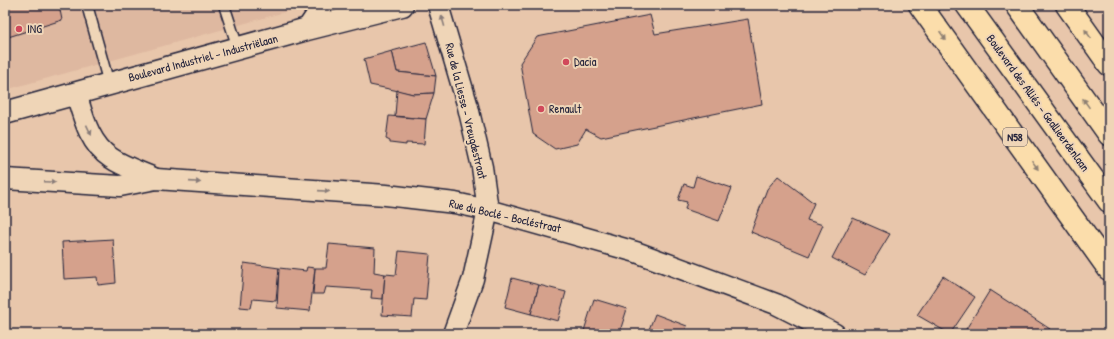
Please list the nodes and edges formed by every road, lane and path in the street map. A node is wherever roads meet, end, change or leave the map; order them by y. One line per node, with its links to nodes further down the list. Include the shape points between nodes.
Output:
1 (87, 5): 13 (lane)
2 (224, 5): 11 (lane)
3 (324, 5): 10 (street)
4 (402, 5): 10 (main road, Boulevard Industriel - Industriëlaan)
5 (438, 5): 20 (street, Rue de la Liesse - Vreugdestraat, one-way to 5, via 482,167)
6 (920, 5): 21 (highway, N58, one-way to 21)
7 (968, 5): 19 (highway, Boulevard des Alliés - Geallieerdenlaan)
8 (1017, 5): 16 (highway, one-way to 8)
9 (1067, 5): 12 (highway, one-way to 9)
10 (307, 29): 11 (main road, Boulevard Industriel - Industriëlaan)
11 (238, 48): 13 (main road, Boulevard Industriel - Industriëlaan)
12 (1109, 64)
13 (109, 84): 14 (main road, Boulevard Industriel - Industriëlaan)
14 (76, 93): 15 (main road, Boulevard Industriel - Industriëlaan); 18 (street, Rue du Boclé - Bocléstraat, one-way to 18, via 88,129 97,146 110,158)
15 (5, 113)
16 (1109, 134)
17 (5, 179): 18 (street, Rue du Boclé - Bocléstraat, one-way to 18, via 120,186)
18 (156, 179): 20 (street, Rue du Boclé - Bocléstraat, one-way to 20, via 386,195 456,203)
19 (1109, 201)
20 (488, 210): 22 (street, Rue du Boclé - Bocléstraat, via 580,234 636,252 776,304); 23 (street, Rue de la Liesse - Vreugdestraat, via 473,280)
21 (1109, 269)
22 (826, 332)
23 (453, 334)

